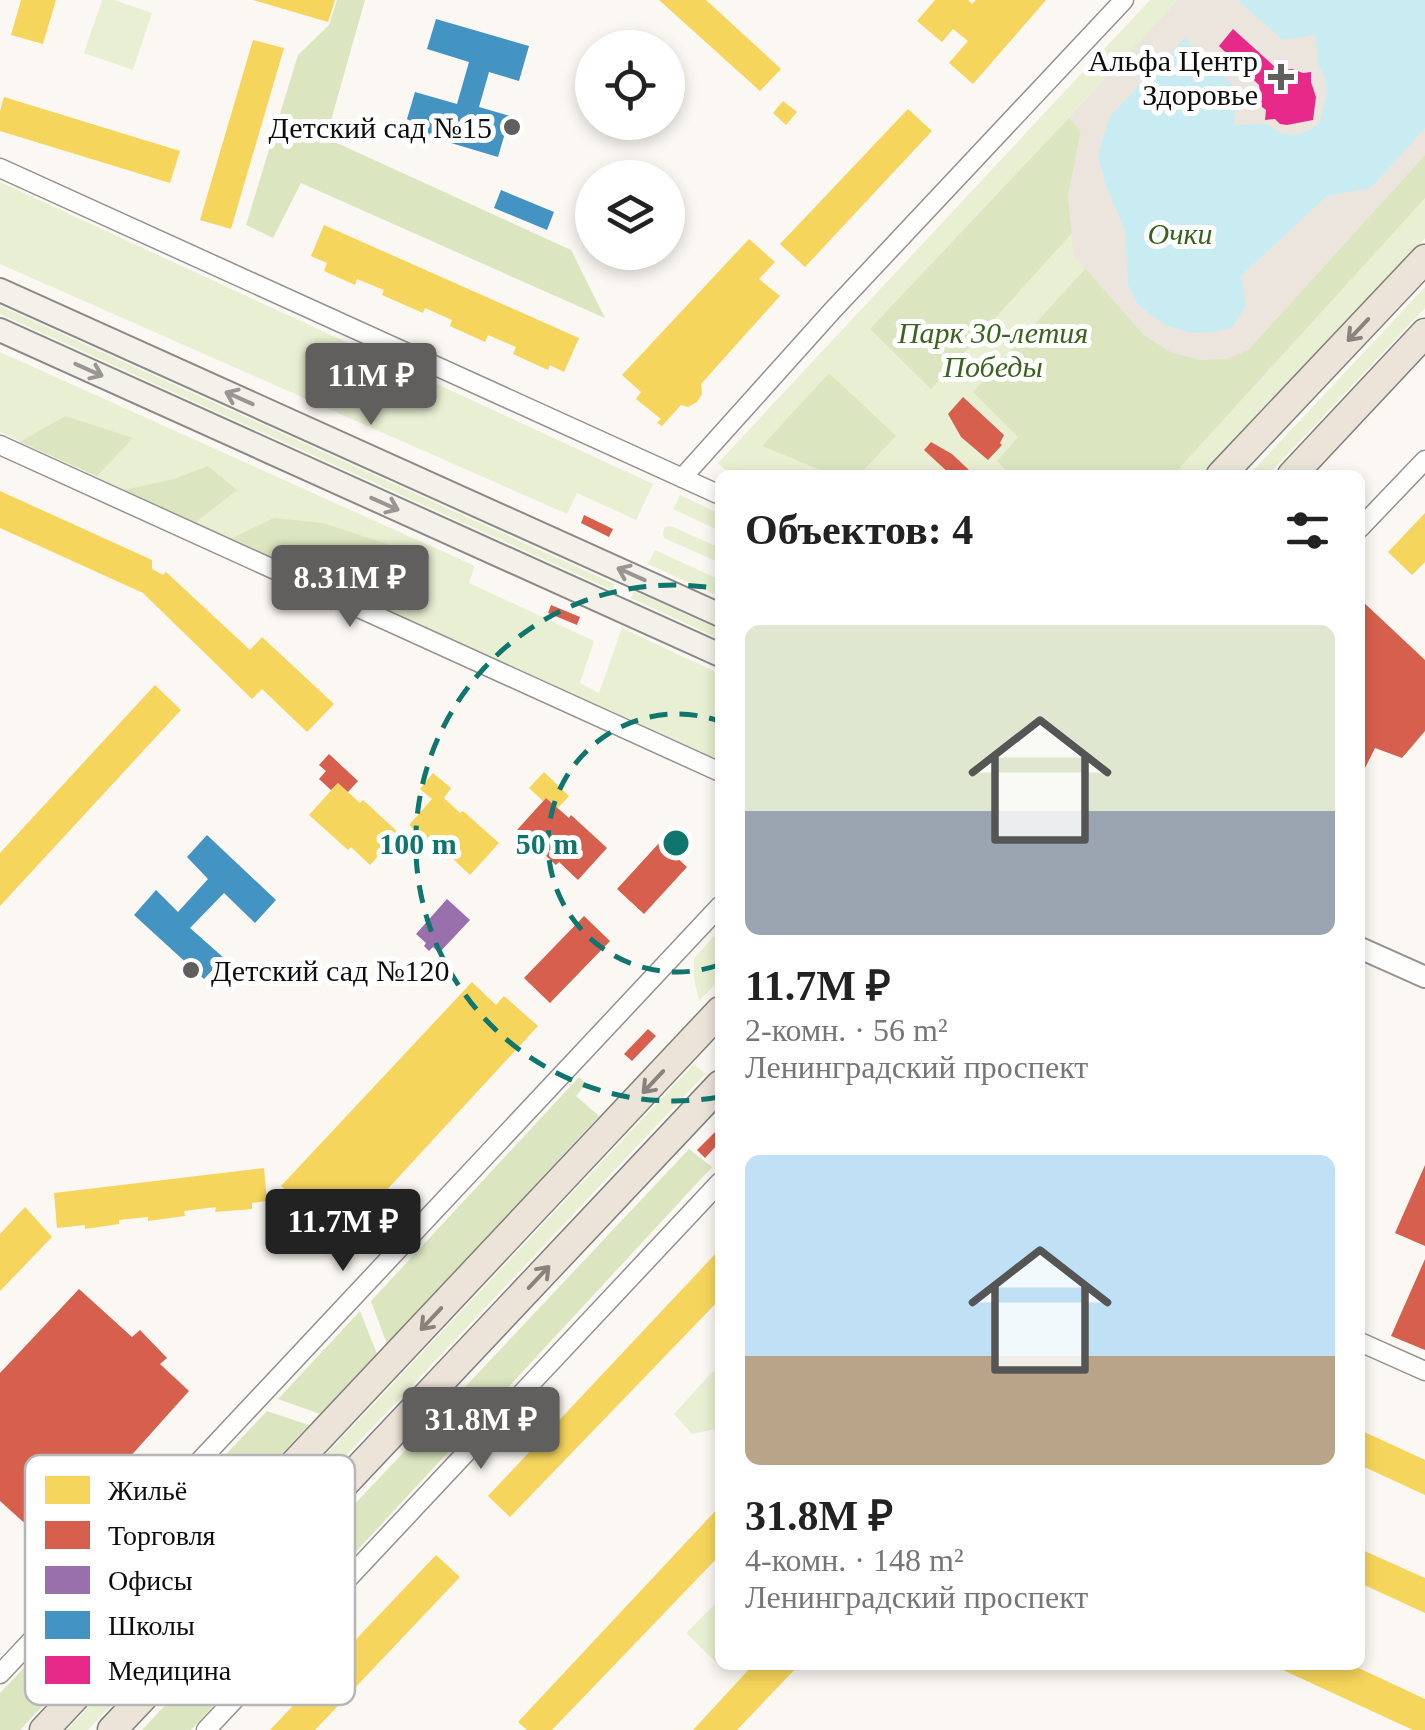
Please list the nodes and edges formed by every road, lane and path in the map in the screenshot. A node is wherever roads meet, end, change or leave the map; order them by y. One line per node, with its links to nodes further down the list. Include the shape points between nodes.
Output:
1 (1124, 0): 11 (street)
2 (0, 168): 11 (street)
3 (1425, 259): 9 (main road, one-way to 9)
4 (0, 290): 14 (main road, one-way to 4)
5 (0, 330): 15 (main road, one-way to 15)
6 (1425, 333): 10 (main road)
7 (0, 444): 16 (street)
8 (1425, 460): 13 (street)
9 (1226, 470)
10 (1297, 470)
11 (682, 478): 12 (street)
12 (715, 493)
13 (1365, 523)
14 (715, 613)
15 (715, 653)
16 (715, 770)
17 (715, 911): 25 (street)
18 (1365, 950): 19 (street)
19 (1425, 978)
20 (715, 1015): 26 (main road, one-way to 26)
21 (715, 1091): 27 (main road, one-way to 21)
22 (715, 1187): 28 (street)
23 (1365, 1344): 24 (street)
24 (1425, 1371)
25 (205, 1455)
26 (302, 1455)
27 (355, 1473)
28 (355, 1571)
29 (25, 1647): 30 (street)
30 (0, 1674)
31 (67, 1705): 34 (main road, one-way to 34)
32 (136, 1705): 35 (main road, one-way to 32)
33 (229, 1705): 36 (street)
34 (44, 1730)
35 (112, 1730)
36 (206, 1730)

